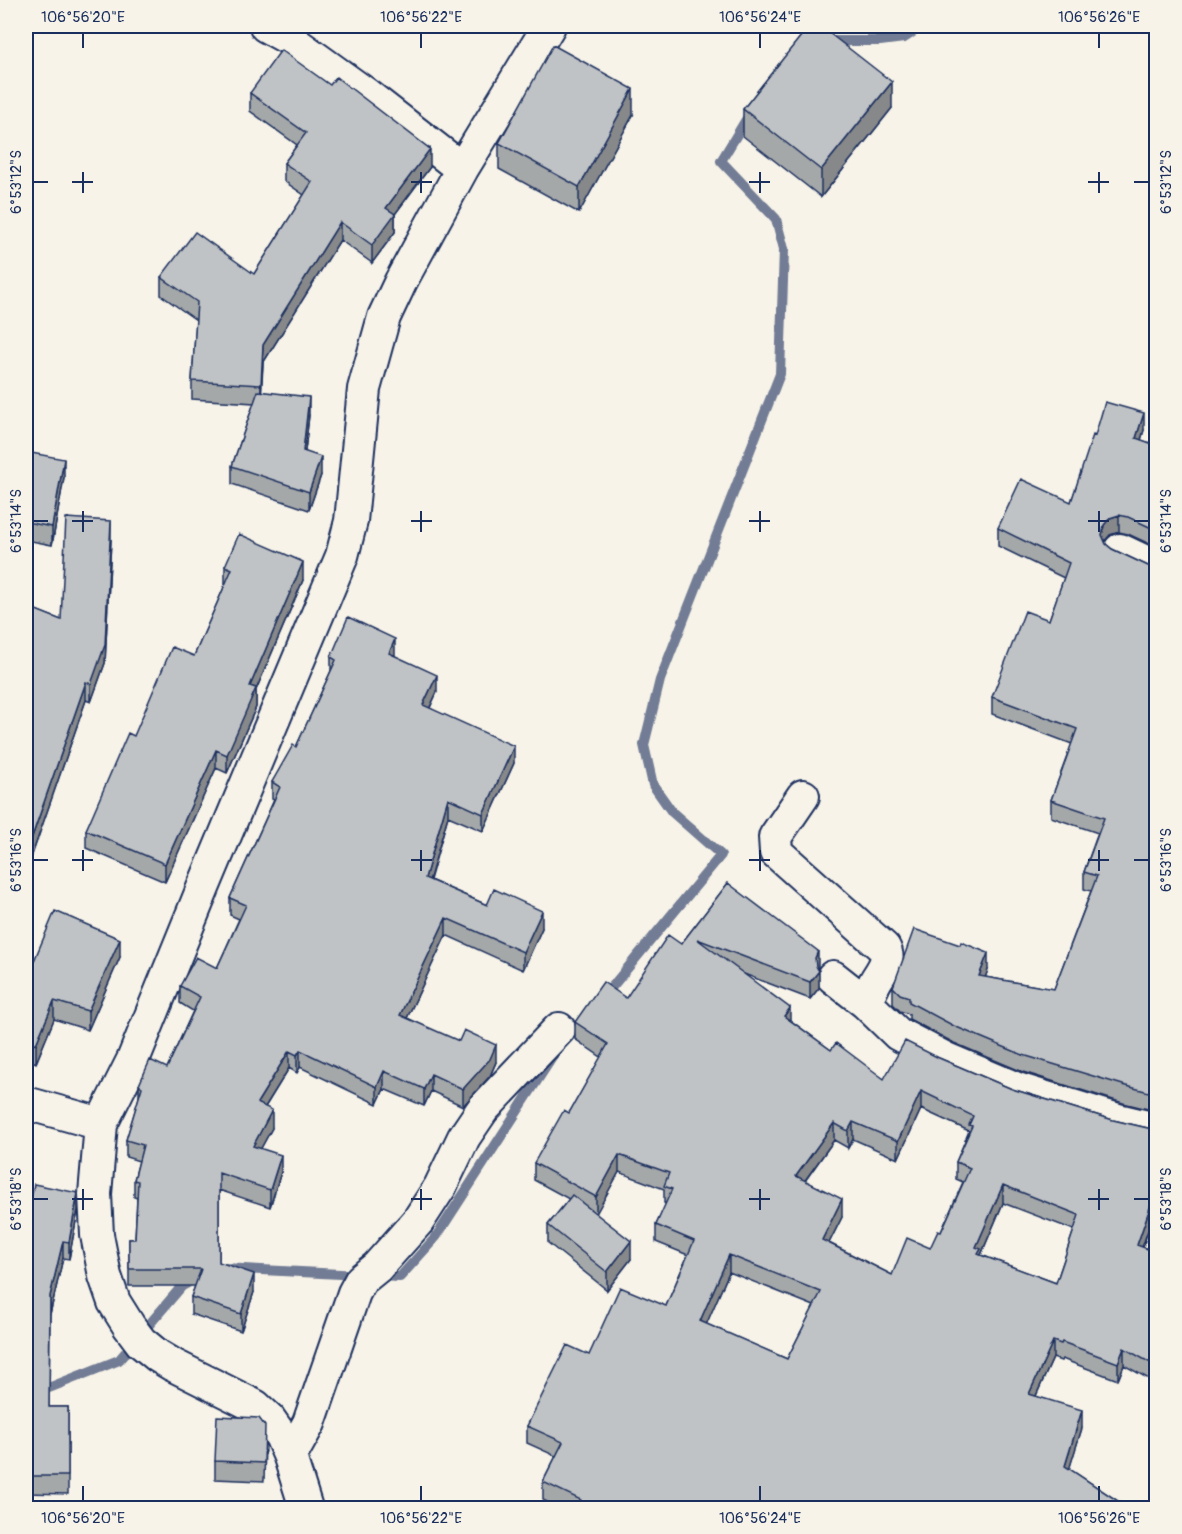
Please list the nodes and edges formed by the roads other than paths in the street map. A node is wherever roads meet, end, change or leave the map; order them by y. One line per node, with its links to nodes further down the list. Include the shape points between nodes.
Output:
1 (266, 26): 3 (street, via 367,95)
2 (549, 26): 3 (street)
3 (462, 169): 11 (street, via 384,318 364,389 351,521 342,556 133,1060)
4 (1120, 550): 5 (street)
5 (1156, 567)
6 (802, 796): 8 (street, via 774,837 776,852 884,948 884,967)
7 (833, 977): 8 (street)
8 (866, 1003): 12 (street, via 898,1034 946,1059 1017,1089)
9 (559, 1029): 13 (street, via 483,1109 418,1221 361,1280 309,1423)
10 (26, 1103): 11 (street)
11 (101, 1124): 13 (street, via 95,1194 97,1236 114,1302 141,1342 158,1356 255,1406 281,1436)
12 (1156, 1129)
13 (291, 1457): 14 (street)
14 (306, 1509)

